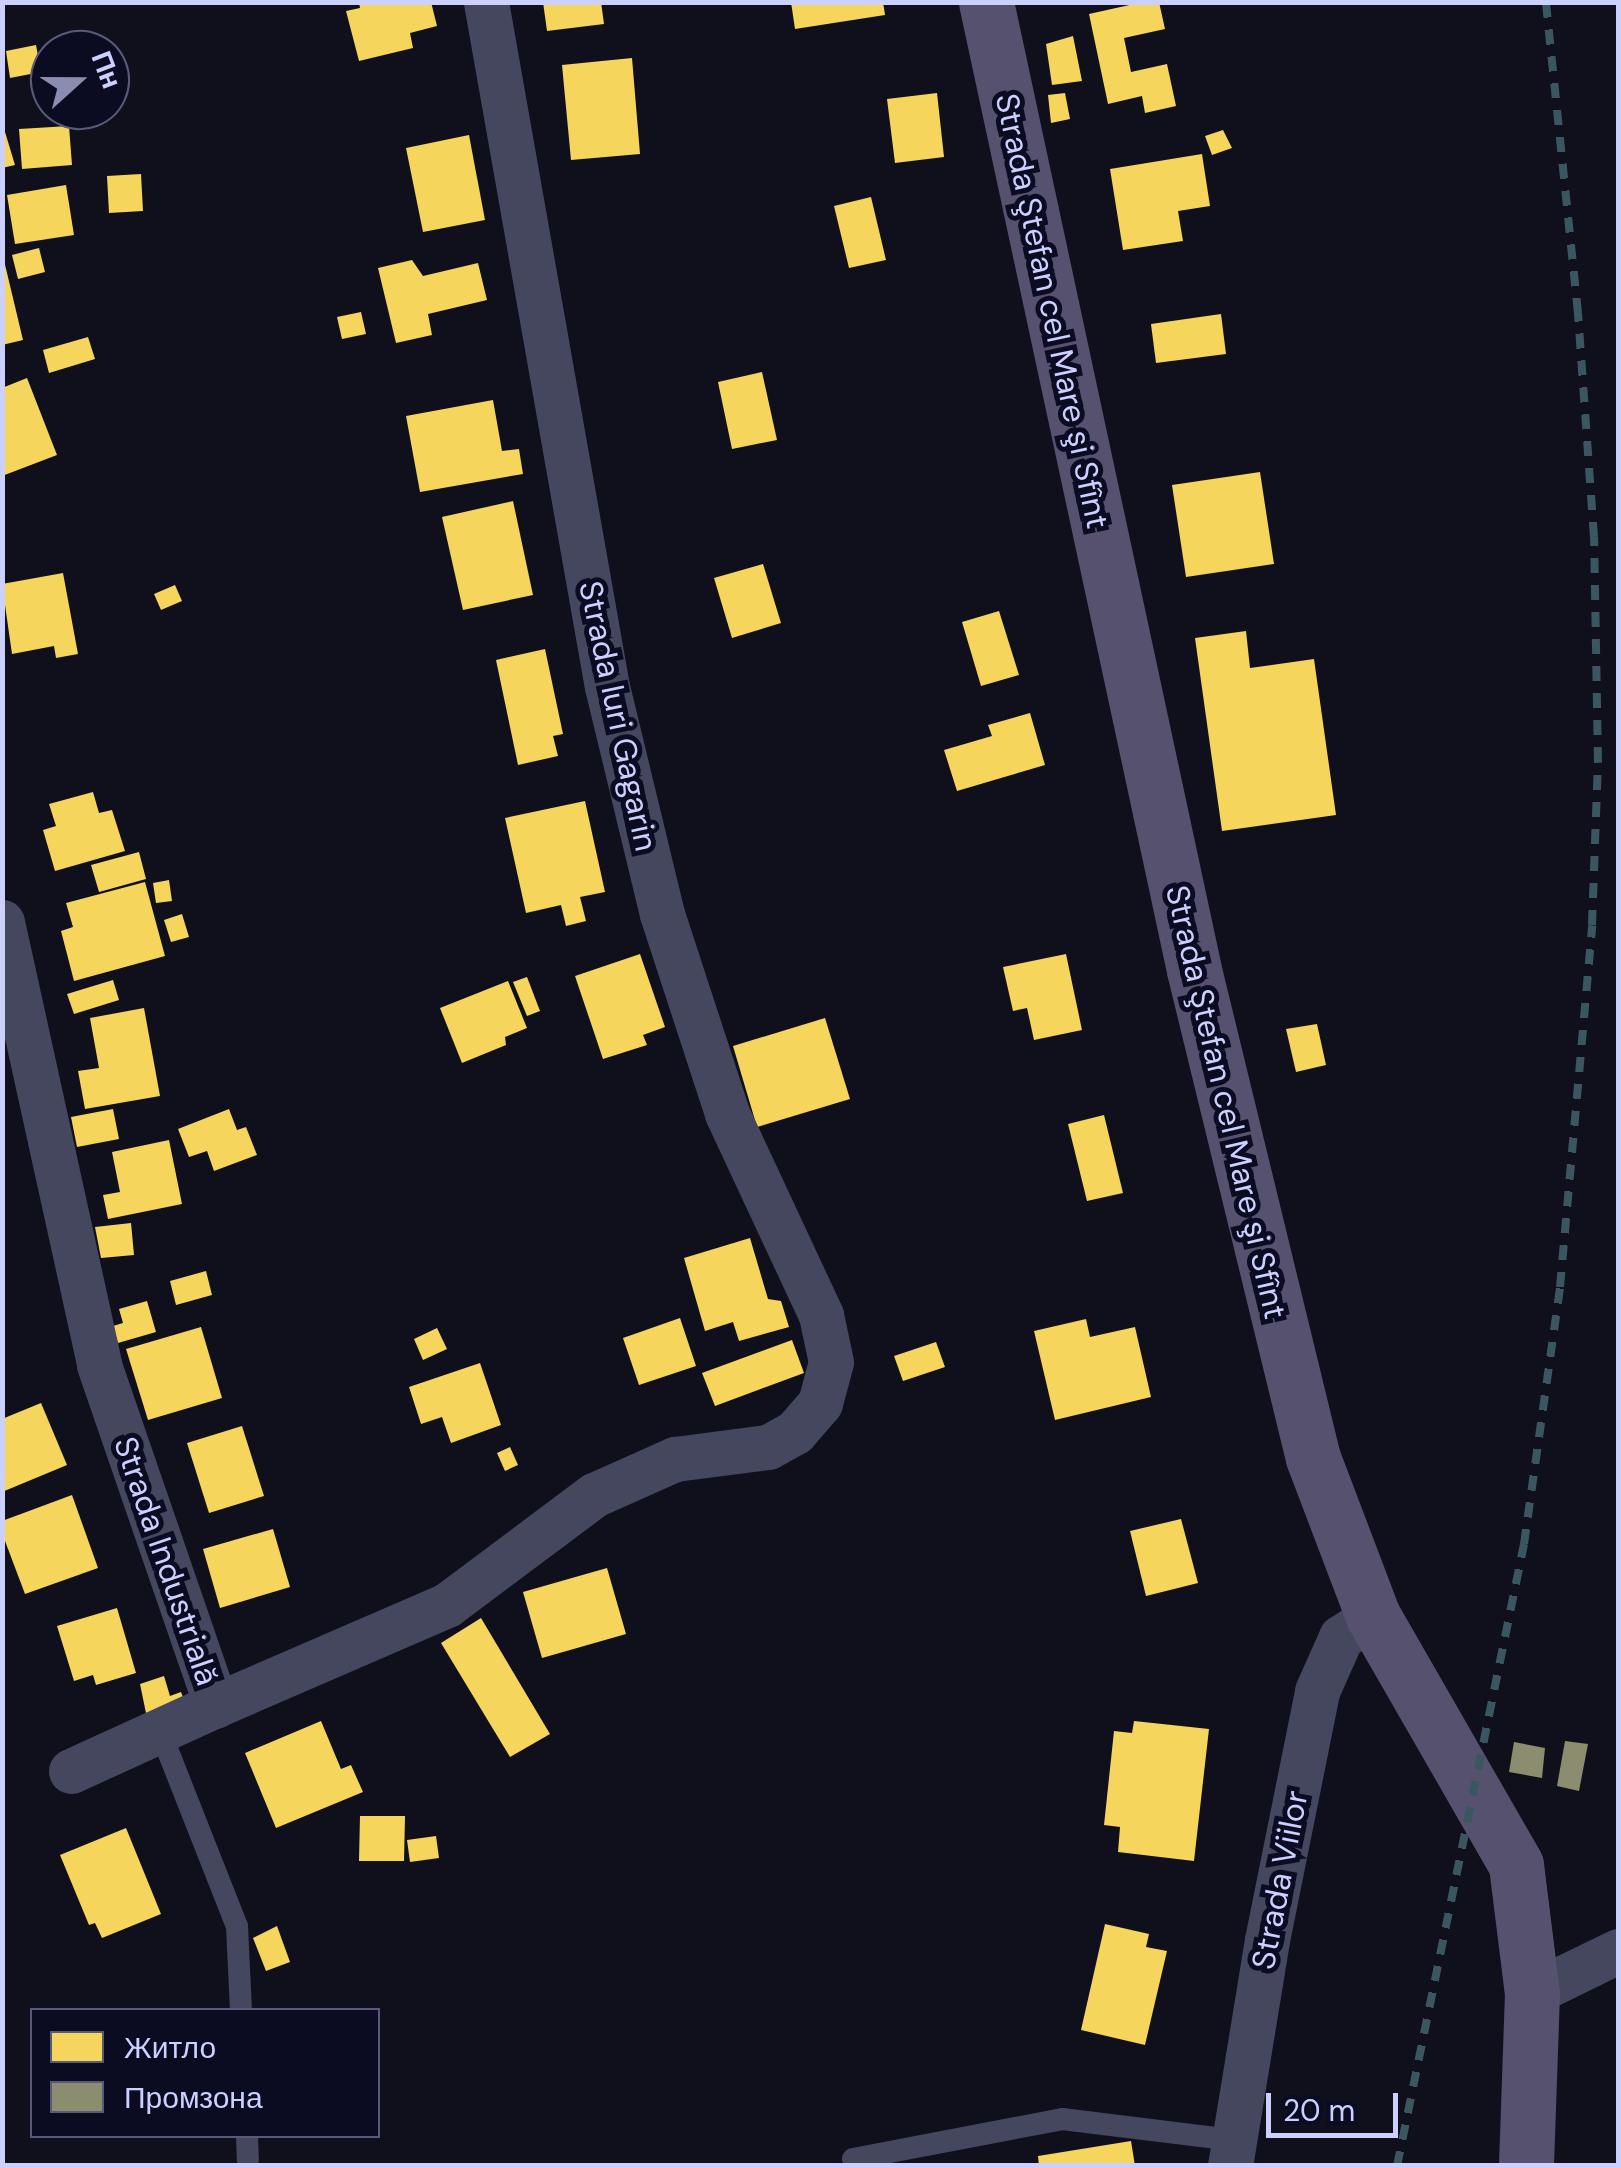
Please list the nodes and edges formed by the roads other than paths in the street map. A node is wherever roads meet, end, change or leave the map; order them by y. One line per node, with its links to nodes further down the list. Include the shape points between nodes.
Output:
1 (486, 2): 4 (street, Strada Iuri Gagarin, via 607,687 662,914 727,1113 822,1315 832,1362)
2 (986, 2): 5 (main road, Strada Ştefan cel Mare şi Sfînt, via 1194,970 1286,1361 1338,1533)
3 (2, 922): 6 (street, Strada Industrială, via 100,1365)
4 (820, 1403): 6 (street, Strada Industrială, via 795,1432 768,1447 674,1459 594,1495 447,1604)
5 (1373, 1616): 10 (main road, Strada Ştefan cel Mare şi Sfînt, via 1516,1865); 13 (street, Strada Viilor, via 1341,1637 1317,1691)
6 (216, 1706): 7 (street)
7 (160, 1731): 8 (street); 11 (lane, via 238,1926)
8 (70, 1771)
9 (1618, 1951): 10 (street)
10 (1532, 1993): 16 (main road, Strada Ştefan cel Mare şi Sfînt)
11 (241, 2008)
12 (246, 2138): 15 (lane)
13 (1232, 2153): 14 (lane, via 1062,2120)
14 (853, 2160)
15 (248, 2161)
16 (1526, 2166)

